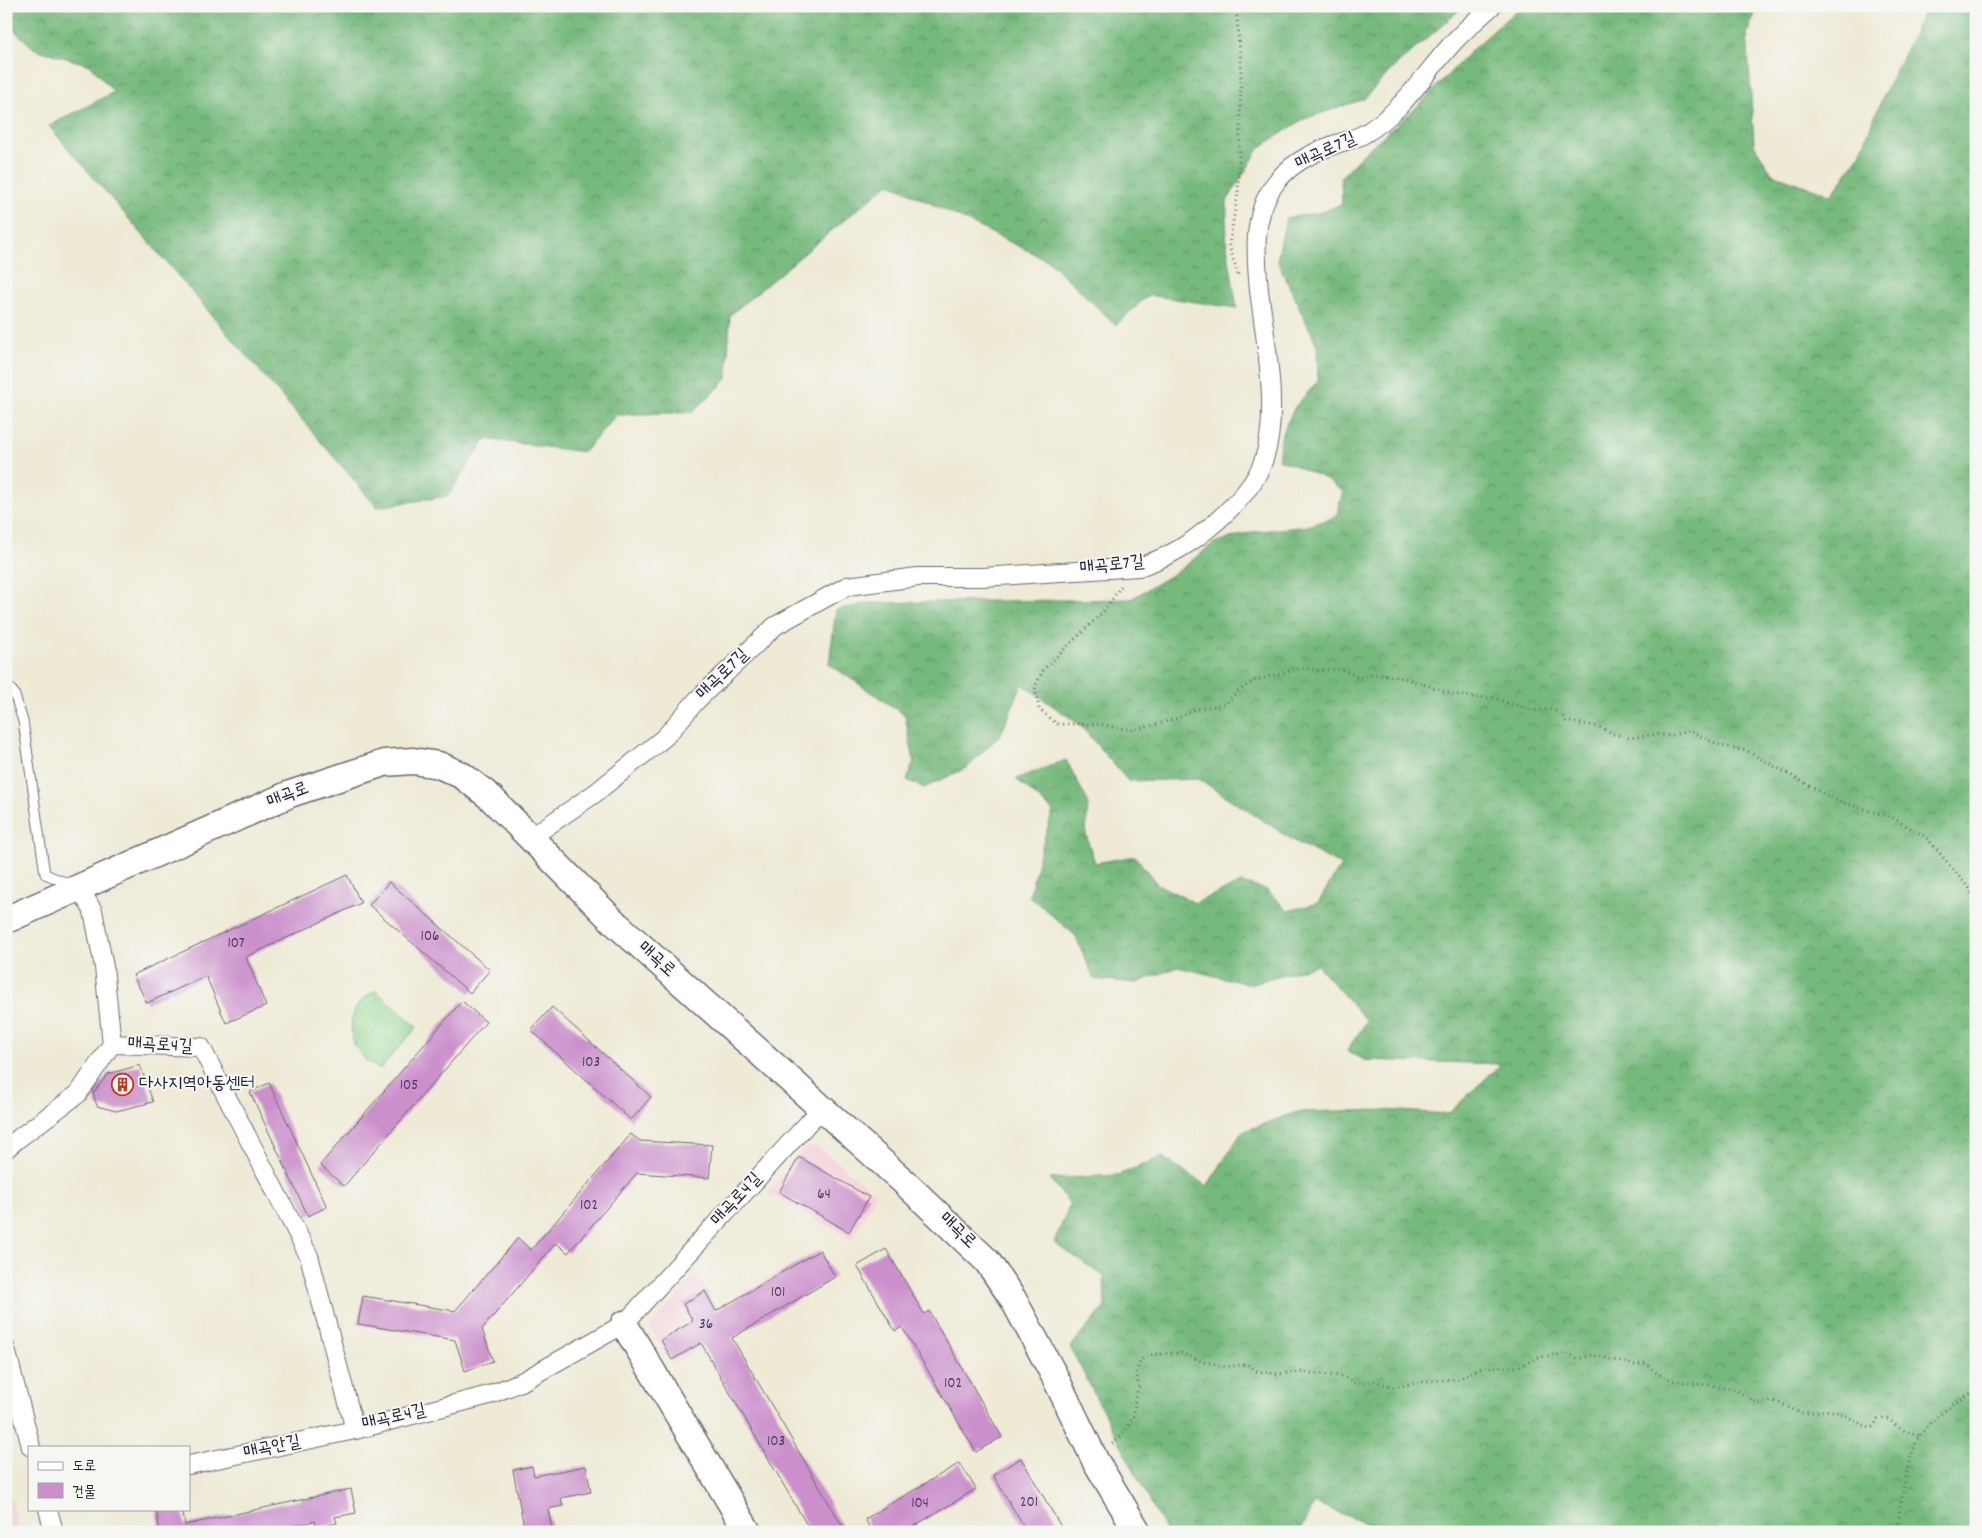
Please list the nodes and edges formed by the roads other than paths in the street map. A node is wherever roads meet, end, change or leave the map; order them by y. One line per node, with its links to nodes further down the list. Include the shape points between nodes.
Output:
1 (1492, 6): 3 (street, 매곡로7길, via 1453,43 1401,106 1363,135 1296,163 1272,188 1261,210 1256,238 1271,427 1264,459 1251,485 1232,508 1189,544 1164,558 1134,567 983,577 918,577 847,586 775,626 697,700 665,737 594,794)
2 (6, 684): 4 (lane, via 14,692 23,721 45,874)
3 (530, 838): 4 (street, 매곡로, via 490,797 463,776 439,765 413,761 384,763 290,794); 7 (street, 매곡로, via 614,922)
4 (78, 887): 5 (street, 매곡로); 6 (street, 매곡로4길, via 93,911 104,967)
5 (6, 920)
6 (112, 1044): 8 (street, 매곡로4길, via 78,1094); 11 (street, 매곡로4길, via 201,1047 309,1256)
7 (821, 1109): 9 (street, 매곡로4길); 17 (street, 매곡로, via 903,1180 987,1261 1013,1298 1094,1460)
8 (6, 1149)
9 (624, 1324): 11 (street, 매곡로4길, via 523,1381 489,1395); 16 (street)
10 (6, 1349): 12 (street)
11 (355, 1430): 13 (street, 매곡안길)
12 (31, 1446)
13 (190, 1465)
14 (48, 1510): 15 (street)
15 (54, 1532)
16 (748, 1532)
17 (1138, 1532)

